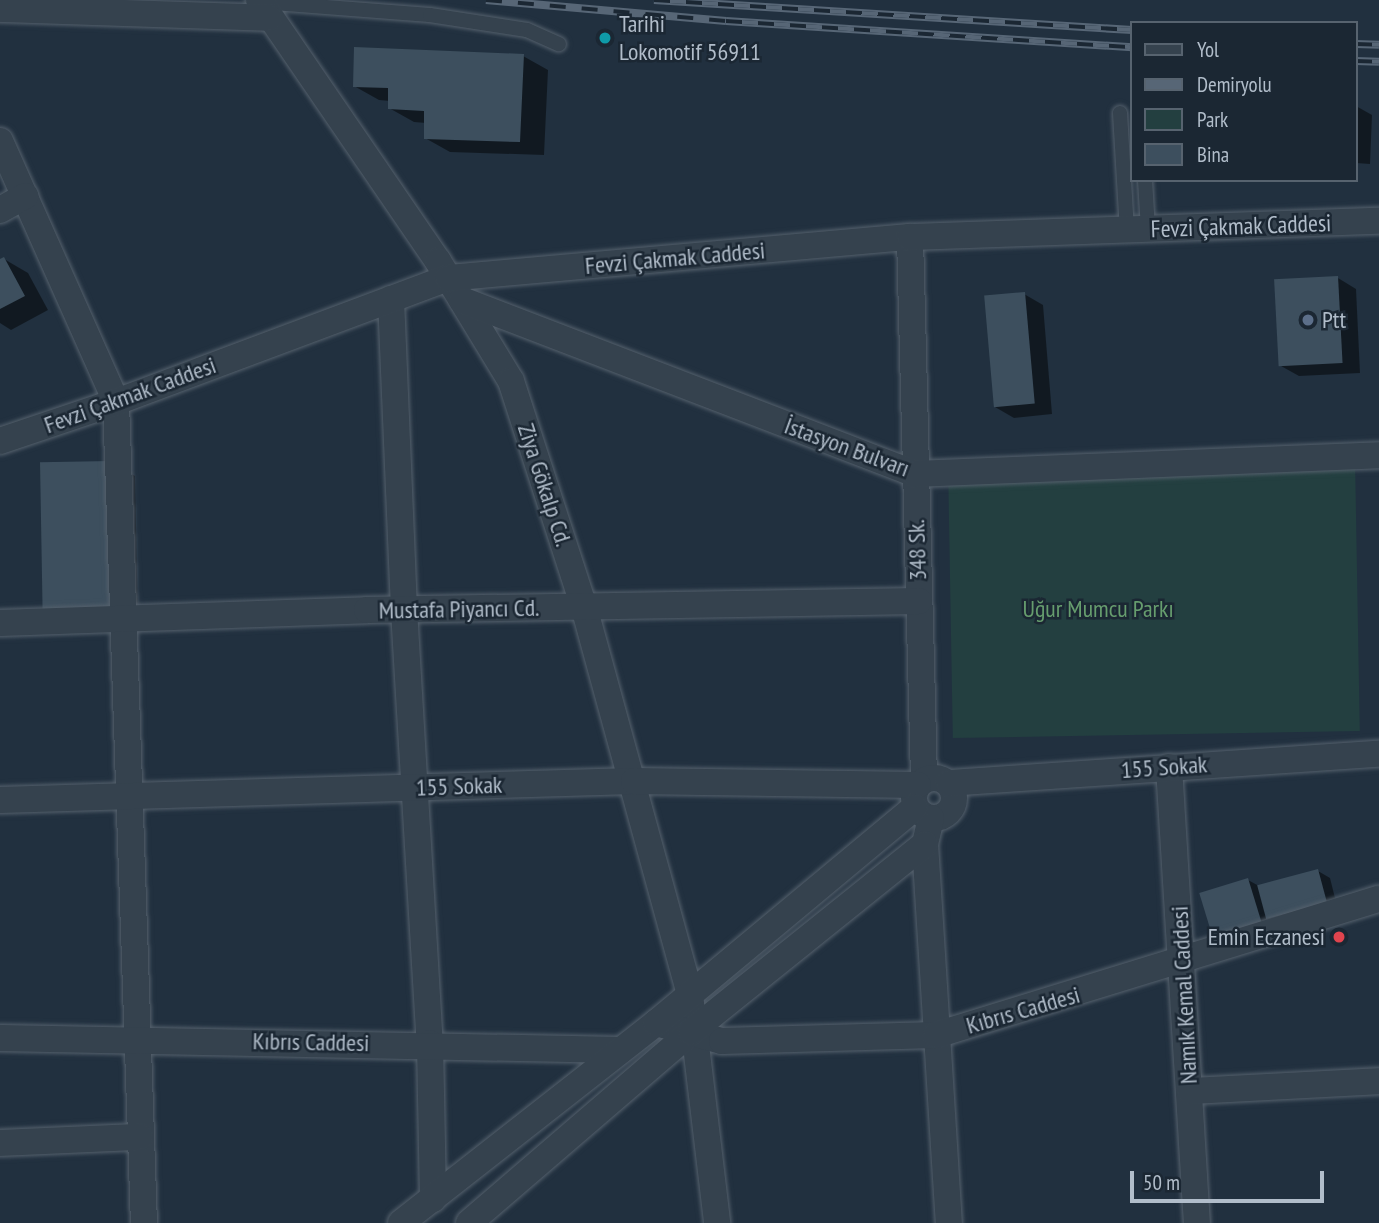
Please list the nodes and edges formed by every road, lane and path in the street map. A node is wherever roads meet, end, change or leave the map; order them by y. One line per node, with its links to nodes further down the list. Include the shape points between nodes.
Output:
1 (262, 7): 2 (street); 3 (lane, via 430,15 527,30); 14 (street, Ziya Gökalp Cd.)
2 (0, 9)
3 (559, 44)
4 (1120, 113): 6 (lane)
5 (0, 141): 9 (street)
6 (1130, 177)
7 (1131, 182): 12 (lane)
8 (1145, 182): 12 (lane)
9 (24, 196): 10 (street); 17 (street)
10 (0, 209)
11 (1379, 221): 12 (street, Fevzi Çakmak Caddesi)
12 (1138, 229): 13 (street, Fevzi Çakmak Caddesi)
13 (910, 237): 14 (street, Fevzi Çakmak Caddesi); 20 (street, 348 Sk.)
14 (448, 278): 15 (street, Fevzi Çakmak Caddesi); 16 (street, Ziya Gökalp Cd.)
15 (391, 299): 17 (street, Fevzi Çakmak Caddesi); 23 (street)
16 (462, 300): 20 (street, İstasyon Bulvarı); 22 (street, Ziya Gökalp Cd., via 512,381)
17 (116, 402): 18 (street, Fevzi Çakmak Caddesi); 24 (street)
18 (0, 441)
19 (1379, 455): 20 (street, İstasyon Bulvarı)
20 (915, 474): 21 (street, 348 Sk.)
21 (919, 601): 22 (street, Mustafa Piyancı Cd.); 30 (street, 348 Sk.)
22 (583, 607): 23 (street, Mustafa Piyancı Cd.); 28 (street, Ziya Gökalp Cd.)
23 (404, 610): 24 (street, Mustafa Piyancı Cd.); 29 (street)
24 (124, 619): 25 (street, Mustafa Piyancı Cd.); 31 (street)
25 (0, 623)
26 (1379, 754): 27 (street, 155 Sokak)
27 (1169, 766): 30 (street, 155 Sokak); 35 (street, Namık Kemal Caddesi)
28 (634, 781): 29 (street, 155 Sokak); 30 (street, 155 Sokak); 36 (street, Ziya Gökalp Cd.)
29 (415, 788): 31 (street, 155 Sokak); 42 (street)
30 (927, 794): 33 (street, 348 Sk.); 36 (street)
31 (129, 797): 32 (street, 155 Sokak); 41 (street)
32 (0, 800)
33 (925, 844): 38 (street); 39 (street, 348 Sk.)
34 (1379, 899): 35 (street, Kıbrıs Caddesi)
35 (1182, 963): 39 (street, Kıbrıs Caddesi); 45 (street, Namık Kemal Caddesi)
36 (690, 995): 37 (street); 38 (street, Ziya Gökalp Cd.)
37 (656, 1023): 38 (street, Kıbrıs Caddesi); 43 (street)
38 (691, 1032): 39 (street, Kıbrıs Caddesi, via 722,1041 755,1043); 51 (street); 52 (street, Ziya Gökalp Cd.)
39 (936, 1035): 53 (street, 348 Sk.)
40 (0, 1038): 41 (street, Kıbrıs Caddesi)
41 (135, 1039): 42 (street, Kıbrıs Caddesi); 46 (street)
42 (430, 1044): 43 (street, Kıbrıs Caddesi); 48 (street)
43 (621, 1050): 48 (street)
44 (1379, 1081): 45 (street)
45 (1189, 1091): 54 (street, Namık Kemal Caddesi)
46 (140, 1137): 47 (street); 49 (street)
47 (0, 1143)
48 (433, 1199): 50 (street)
49 (144, 1223)
50 (401, 1223)
51 (469, 1223)
52 (716, 1223)
53 (948, 1223)
54 (1197, 1223)

